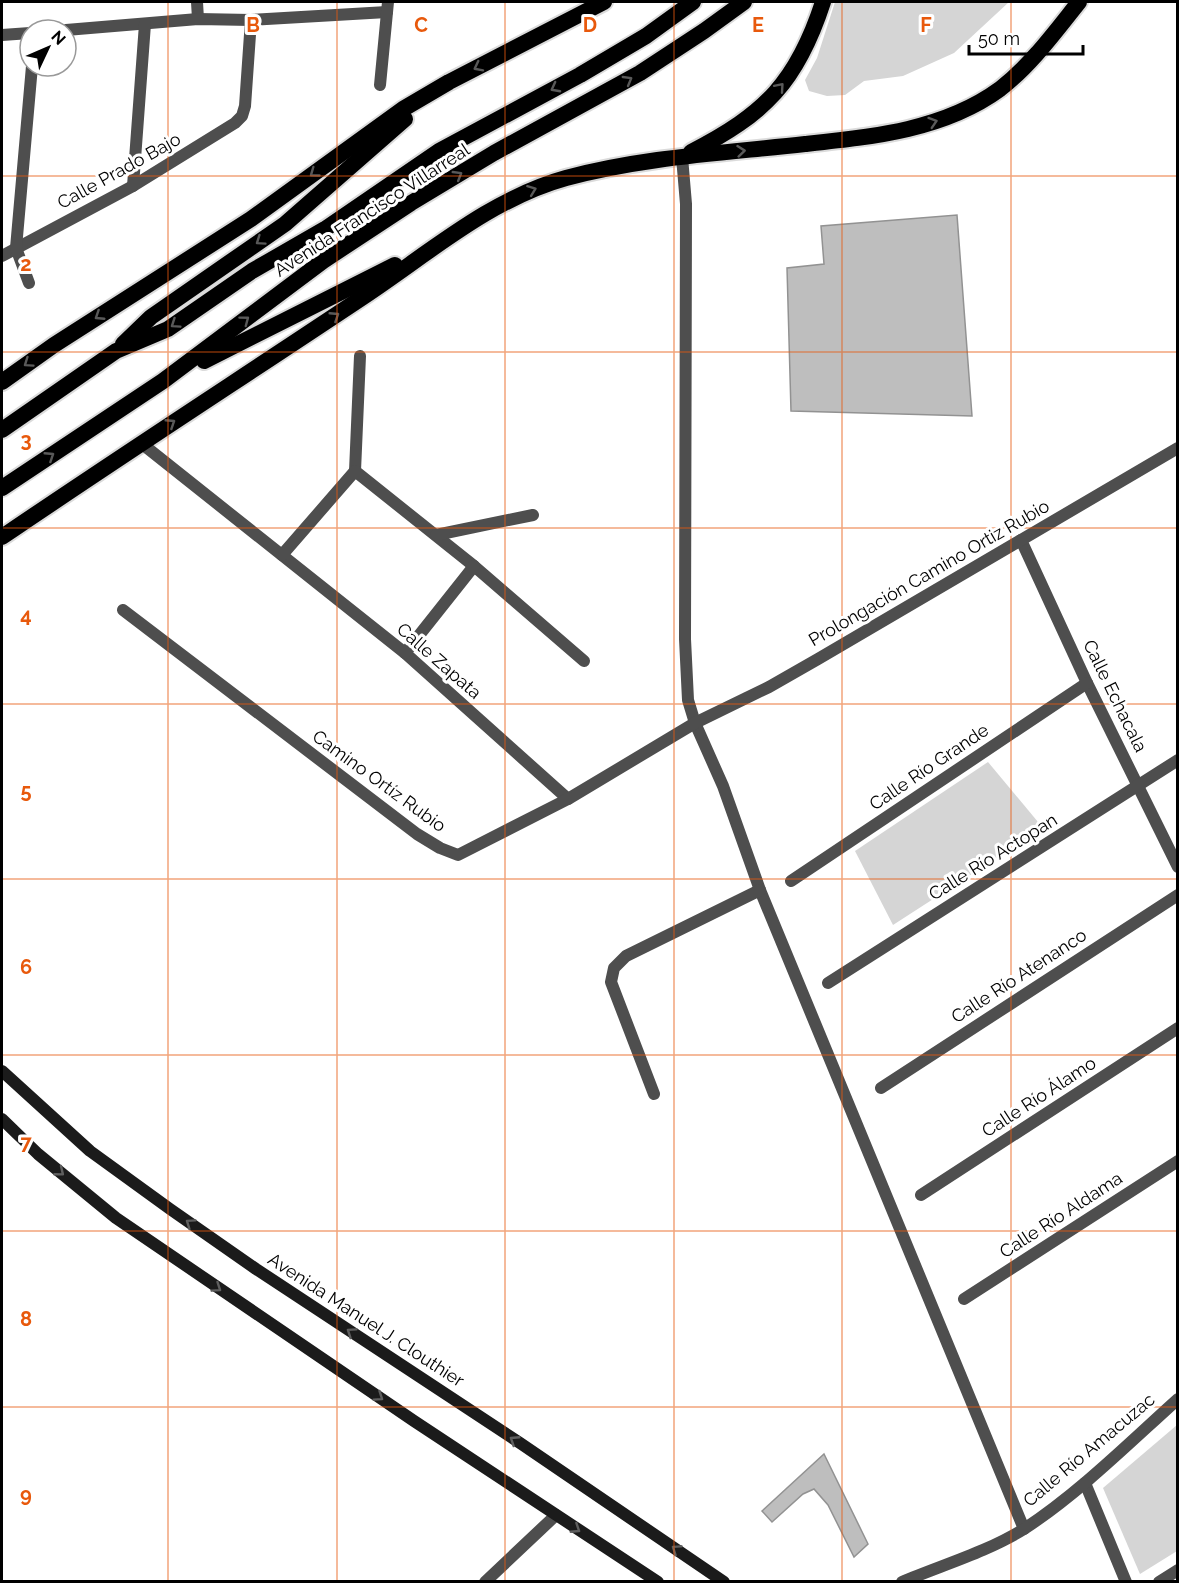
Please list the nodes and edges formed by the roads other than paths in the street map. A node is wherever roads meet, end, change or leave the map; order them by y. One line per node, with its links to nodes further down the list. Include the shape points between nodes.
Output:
1 (197, 2): 8 (street)
2 (604, 2): 15 (highway, one-way to 15)
3 (693, 2): 23 (highway, Avenida Francisco Villarreal, one-way to 23, via 646,36 580,75 439,151 168,329)
4 (744, 2): 25 (highway, Avenida Francisco Villarreal, one-way to 4, via 323,261 411,203 640,73)
5 (823, 2): 17 (highway, one-way to 5, via 750,118 785,82 807,48)
6 (1078, 2): 17 (highway, one-way to 6, via 852,139 918,127 955,115 999,89 1025,66)
7 (387, 7): 9 (street); 16 (street)
8 (198, 19): 9 (street); 10 (street)
9 (251, 20): 18 (street, Calle Prado Bajo, via 242,116)
10 (145, 24): 11 (street); 18 (street)
11 (78, 29)
12 (18, 33): 13 (street)
13 (2, 34)
14 (31, 78): 19 (street)
15 (449, 82): 23 (highway, one-way to 23, via 285,224 151,316); 26 (highway, one-way to 26, via 403,109 251,219)
16 (380, 86)
17 (682, 157): 20 (highway, one-way to 17, via 524,193 614,166); 42 (street, via 686,204 685,670)
18 (134, 186): 19 (street, Calle Prado Bajo)
19 (16, 248): 21 (street, Calle Prado Bajo); 22 (street)
20 (427, 251): 25 (highway); 28 (highway, one-way to 20, via 376,289)
21 (2, 256)
22 (29, 283)
23 (116, 351): 27 (highway, Avenida Francisco Villarreal)
24 (360, 356): 30 (street)
25 (163, 381): 31 (highway, Avenida Francisco Villarreal, one-way to 25)
26 (2, 382)
27 (2, 430)
28 (141, 443): 34 (highway); 36 (street, Calle Zapata)
29 (1178, 448): 35 (street, Prolongación Camino Ortiz Rubio)
30 (355, 471): 33 (street); 36 (street)
31 (2, 488)
32 (532, 515): 33 (street)
33 (436, 535): 37 (street)
34 (2, 537)
35 (1021, 540): 41 (street, Calle Echacala); 42 (street, Prolongación Camino Ortiz Rubio, via 789,676)
36 (282, 555): 39 (street, Calle Zapata)
37 (474, 566): 39 (street); 40 (street)
38 (123, 610): 45 (street, Camino Ortíz Rubio, via 440,848 458,855)
39 (405, 653): 45 (street, Calle Zapata)
40 (584, 661)
41 (1087, 682): 44 (street, Calle Echacala); 47 (street, Calle Río Grande)
42 (695, 723): 45 (street, Camino Ortíz Rubio); 48 (street)
43 (1178, 760): 44 (street, Calle Río Actopan)
44 (1138, 786): 46 (street, Calle Echacala); 50 (street, Calle Río Actopan)
45 (568, 799)
46 (1178, 867)
47 (791, 881)
48 (760, 890): 54 (street, via 626,956 614,968 611,982); 62 (street)
49 (1178, 895): 53 (street, Calle Río Atenanco)
50 (828, 983)
51 (1178, 1028): 57 (street, Calle Río Álamo)
52 (2, 1071): 66 (main road, Avenida Manuel J. Clouthier, one-way to 52, via 170,1209 90,1151)
53 (881, 1088)
54 (654, 1094)
55 (2, 1119): 61 (main road, one-way to 61, via 116,1218)
56 (1178, 1161): 58 (street, Calle Río Aldama)
57 (921, 1195)
58 (964, 1299)
59 (1178, 1399): 60 (street, Calle Río Amacuzac)
60 (1085, 1483): 62 (street, Calle Río Amacuzac); 68 (street)
61 (556, 1515): 64 (street); 65 (main road, one-way to 65)
62 (1024, 1529): 67 (street, Calle Río Amacuzac)
63 (1178, 1570): 69 (street)
64 (485, 1581)
65 (658, 1581)
66 (724, 1581)
67 (902, 1581)
68 (1126, 1581)
69 (1159, 1581)

